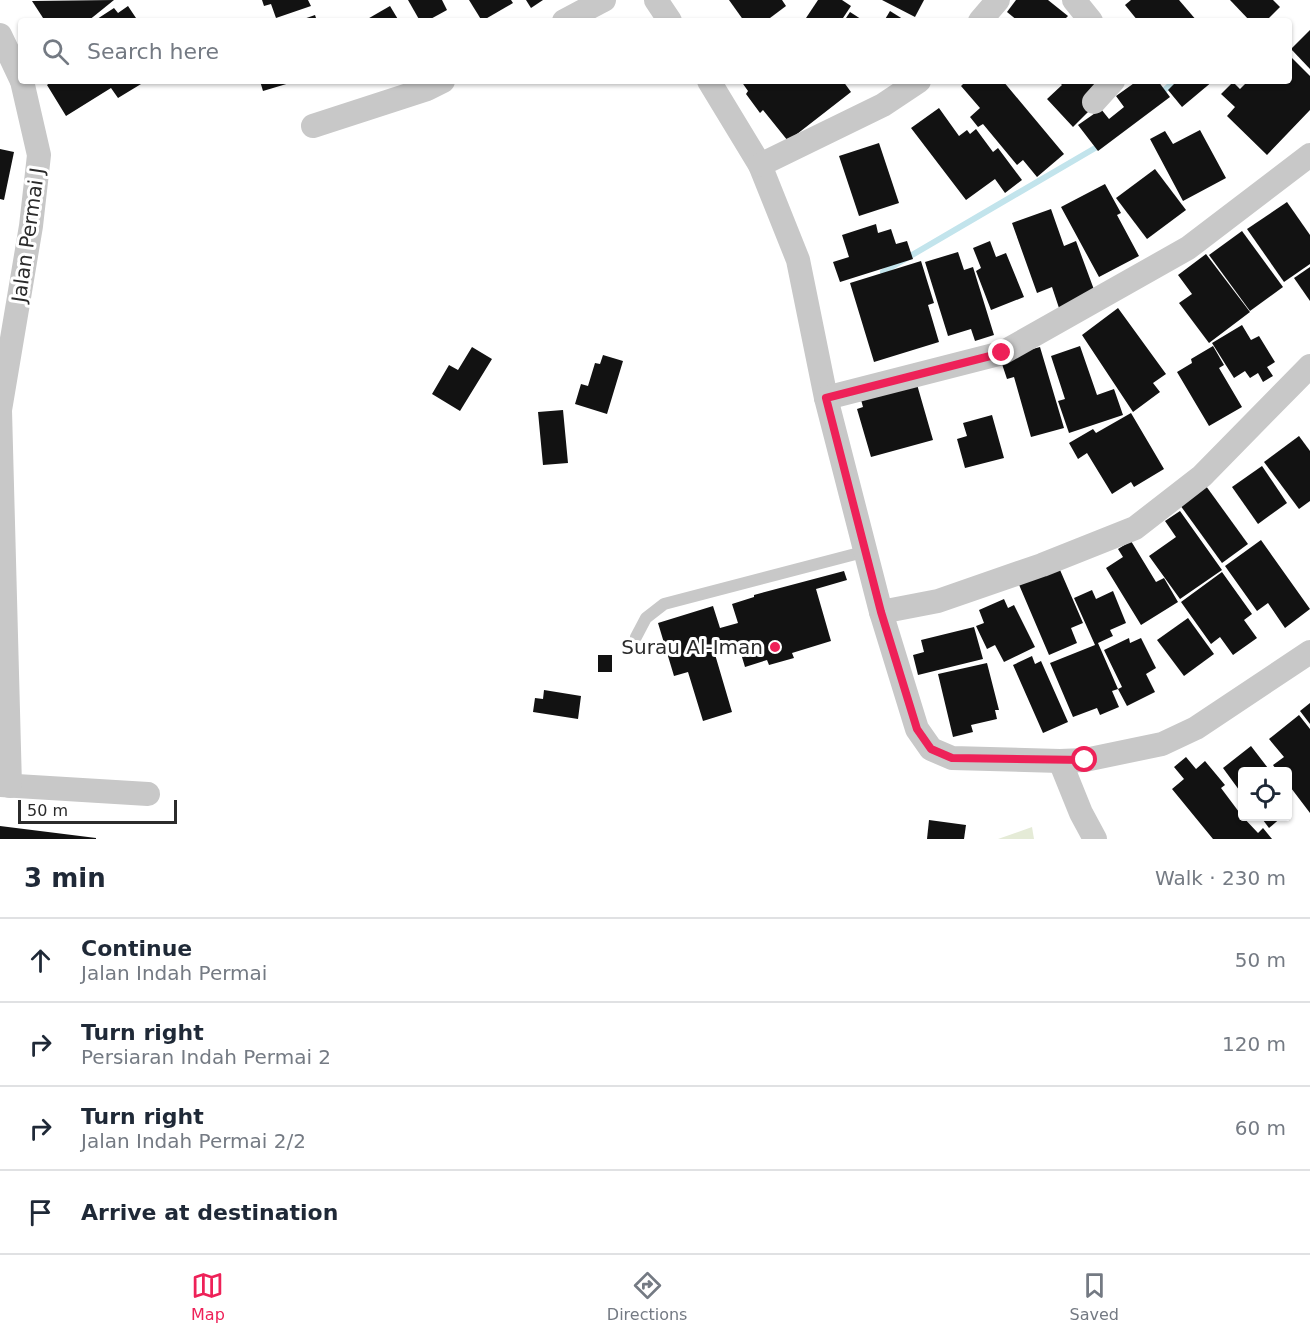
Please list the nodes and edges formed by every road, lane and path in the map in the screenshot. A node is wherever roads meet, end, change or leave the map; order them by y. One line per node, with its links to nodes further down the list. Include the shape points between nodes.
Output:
1 (604, 0): 5 (street)
2 (656, 0): 6 (street)
3 (998, 0): 7 (street)
4 (1074, 0): 8 (street)
5 (570, 18)
6 (668, 18)
7 (983, 18)
8 (1089, 18)
9 (0, 35): 10 (street, Jalan Permai J)
10 (18, 74)
11 (22, 84): 22 (street, Jalan Permai J, via 39,155)
12 (437, 84): 17 (street)
13 (711, 84): 19 (street)
14 (914, 84): 19 (street, via 883,105)
15 (1110, 84): 16 (street)
16 (1094, 102)
17 (313, 126)
18 (1310, 155): 21 (street, via 1188,248 1002,353)
19 (760, 165): 21 (street, via 798,260)
20 (1310, 366): 25 (street, via 1202,476 1135,528 938,601)
21 (826, 398): 23 (street)
22 (0, 410): 24 (street, Jalan Permai J)
23 (867, 551): 25 (street); 26 (lane, via 664,604 646,618)
24 (3, 592): 29 (street, Jalan Permai J)
25 (881, 612): 28 (street, via 917,729 931,749 952,758)
26 (636, 637)
27 (1310, 652): 28 (street, via 1196,728 1162,744 1085,760)
28 (1060, 761): 31 (street)
29 (5, 786): 30 (street, Jalan Permai J)
30 (148, 794)
31 (1095, 839)

